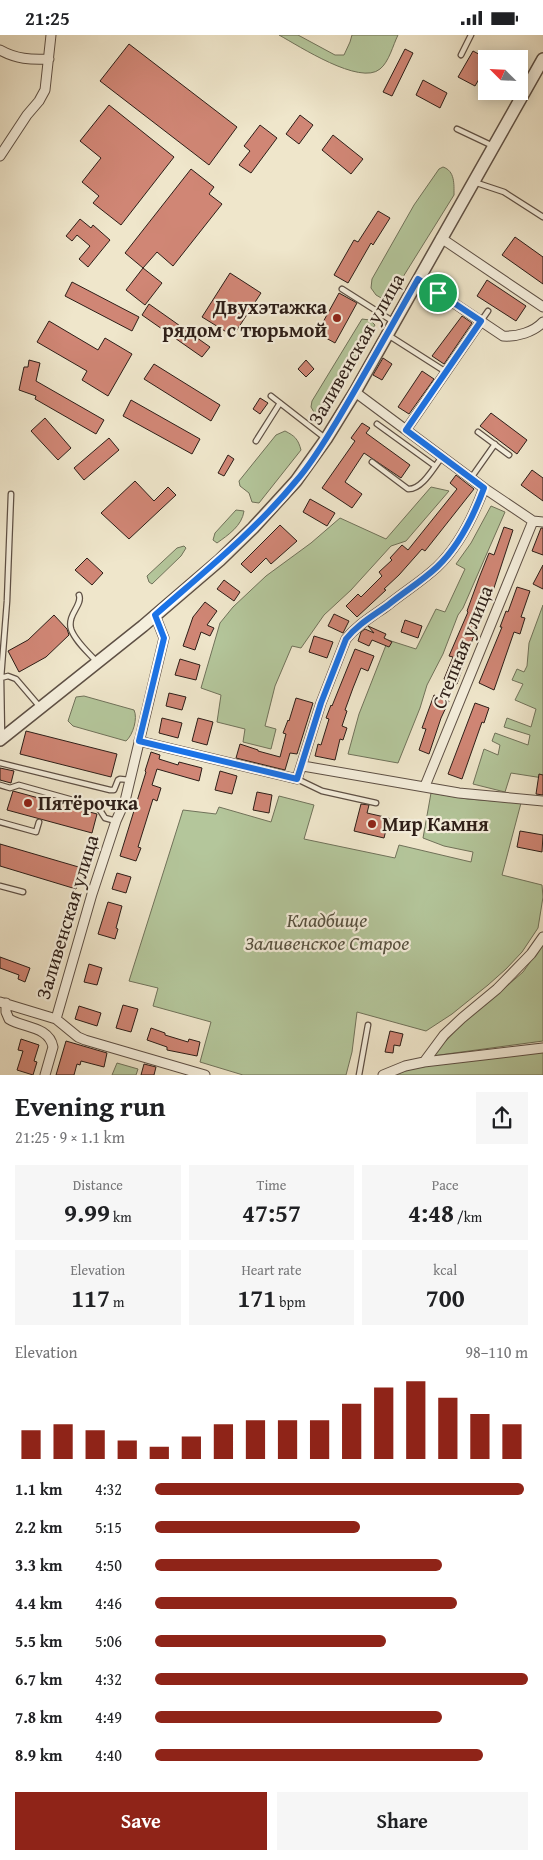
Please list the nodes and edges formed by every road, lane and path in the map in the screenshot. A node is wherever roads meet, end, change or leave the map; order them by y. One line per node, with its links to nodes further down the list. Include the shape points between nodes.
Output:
1 (51, 35): 5 (street)
2 (471, 35): 4 (lane)
3 (0, 50): 5 (street, via 31,60)
4 (461, 55)
5 (49, 59): 9 (street, via 45,90)
6 (543, 59): 8 (street, Заливенская улица)
7 (456, 129): 8 (lane)
8 (493, 146): 10 (street, Заливенская улица)
9 (0, 155)
10 (473, 182): 11 (lane, via 504,192); 12 (street, Заливенская улица)
11 (543, 217)
12 (441, 238): 13 (street, Заливенская улица); 15 (street)
13 (418, 279): 17 (street); 18 (street, Заливенская улица)
14 (342, 289): 18 (lane)
15 (543, 307)
16 (488, 311): 17 (lane)
17 (481, 321): 19 (street, via 508,337 533,331); 21 (street)
18 (394, 322): 20 (street, Заливенская улица)
19 (543, 322)
20 (387, 334): 21 (lane); 22 (street, Заливенская улица)
21 (446, 372): 26 (street)
22 (355, 392): 26 (street); 28 (street, Заливенская улица)
23 (271, 396): 24 (lane)
24 (280, 403): 28 (lane); 29 (lane)
25 (377, 424): 34 (lane)
26 (406, 430): 32 (street)
27 (478, 432): 30 (lane)
28 (326, 439): 41 (street, Заливенская улица, via 296,481 253,528)
29 (256, 441)
30 (495, 444): 31 (lane); 35 (lane)
31 (509, 455)
32 (443, 456): 34 (lane); 35 (street)
33 (372, 462): 34 (lane, via 411,489 419,486)
34 (435, 466)
35 (471, 478): 36 (street)
36 (484, 488): 38 (street); 48 (street, via 457,541 437,567 366,619 346,639 321,703)
37 (11, 494): 43 (lane)
38 (533, 521): 39 (street); 52 (street, Степная улица)
39 (543, 522)
40 (79, 595): 42 (lane, via 80,601 71,617 71,629)
41 (155, 615): 42 (street, Заливенская улица); 46 (street, Заливенская улица, via 164,638)
42 (97, 663): 44 (street, Заливенская улица)
43 (1, 678): 44 (lane, via 16,679); 45 (lane)
44 (40, 707): 45 (street, Заливенская улица)
45 (1, 739)
46 (139, 741): 49 (street); 50 (street, Заливенская улица)
47 (0, 763): 50 (lane, via 110,790 114,790 118,780)
48 (303, 766): 49 (street); 52 (street)
49 (297, 779): 54 (lane, via 322,791)
50 (130, 780): 55 (street, Заливенская улица)
51 (0, 785): 55 (lane, via 10,788 19,785 98,807 106,818)
52 (425, 786): 53 (street, via 459,793)
53 (543, 801)
54 (376, 803)
55 (116, 821): 62 (street, Заливенская улица)
56 (39, 822): 57 (lane, via 36,832)
57 (0, 823)
58 (0, 886): 59 (lane)
59 (23, 892)
60 (543, 937): 65 (street, via 497,989 444,1035)
61 (3, 1002): 62 (street); 66 (street, Заливенская улица, via 9,1019 43,1032 52,1042)
62 (56, 1019): 67 (street, via 85,1040)
63 (368, 1025): 68 (lane)
64 (543, 1048): 65 (street)
65 (424, 1062): 69 (street)
66 (45, 1075)
67 (205, 1075)
68 (359, 1075)
69 (383, 1075)

